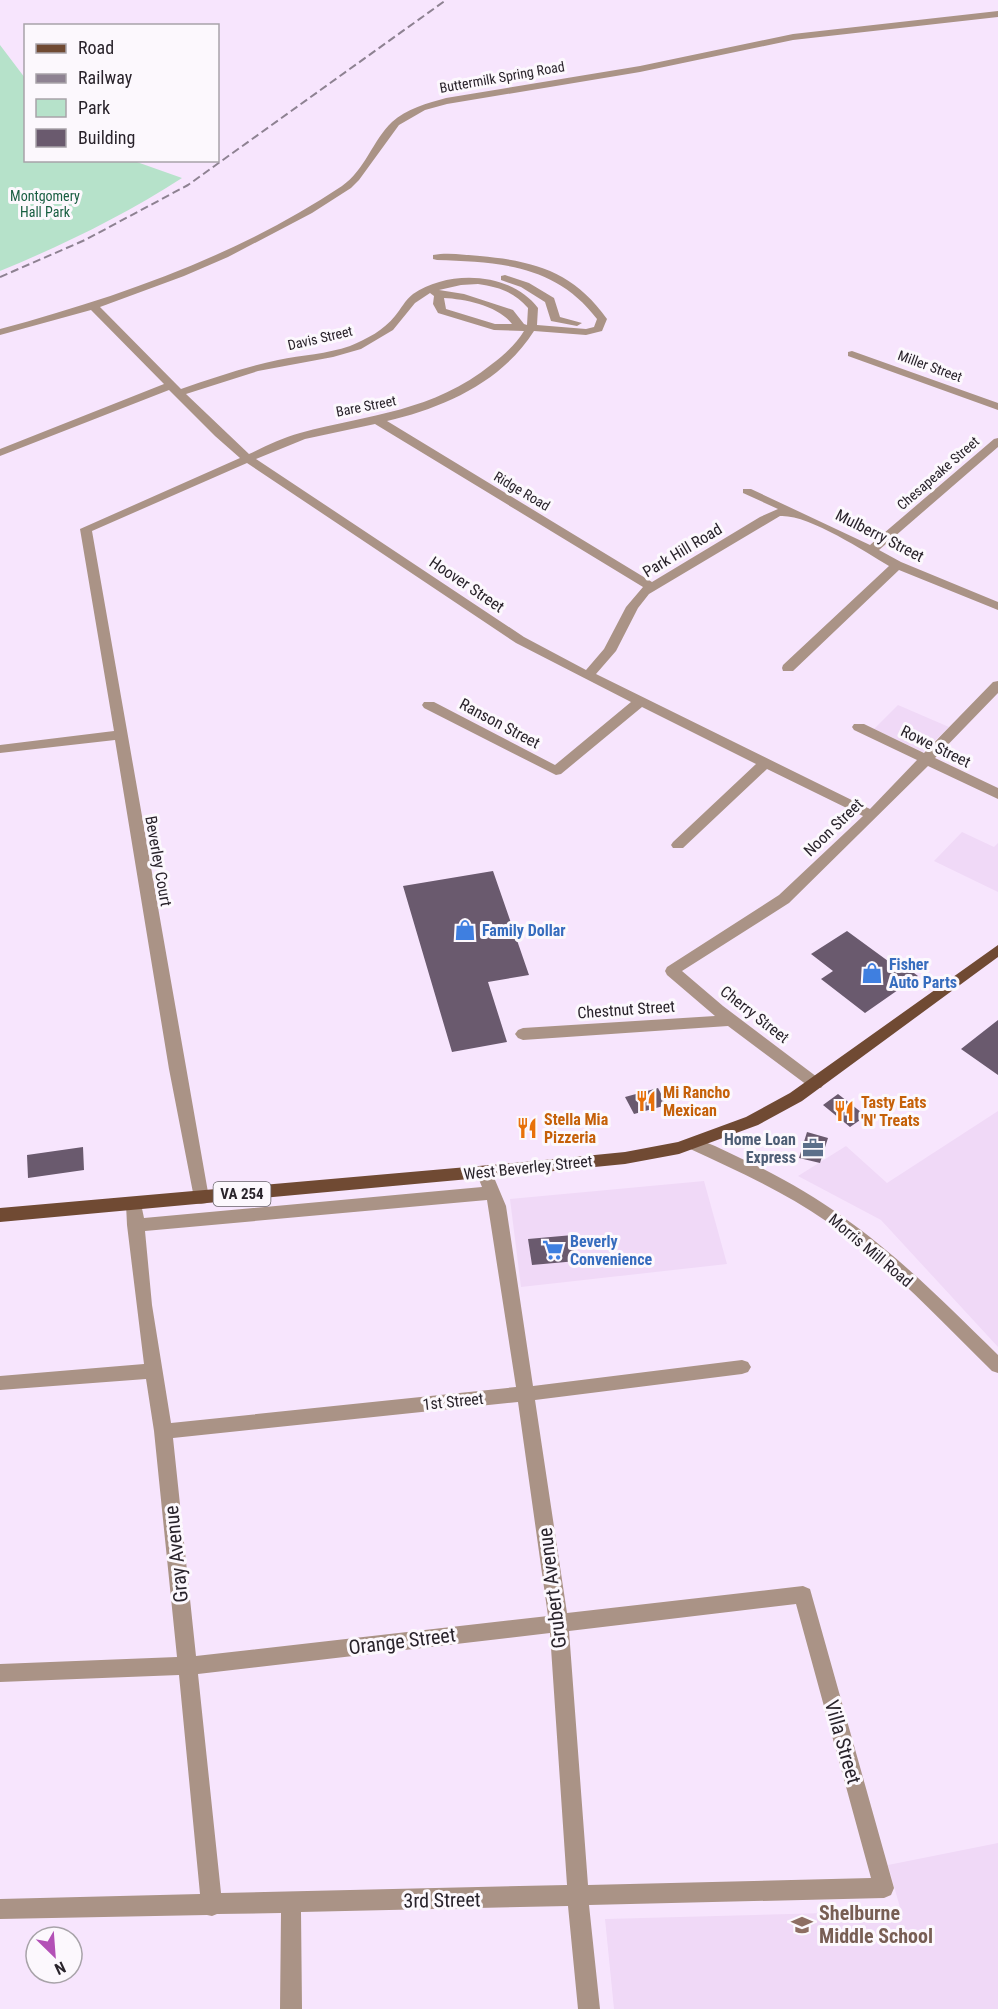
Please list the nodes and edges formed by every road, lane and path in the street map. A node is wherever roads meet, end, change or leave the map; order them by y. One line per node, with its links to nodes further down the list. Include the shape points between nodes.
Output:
1 (998, 14): 5 (street, Buttermilk Spring Road, via 776,40 640,69 430,106 394,126 356,178 325,200 240,247)
2 (452, 258): 3 (street); 6 (street, via 464,273 501,278 536,290 550,300 555,319); 6 (street, via 500,261 556,278 590,303 602,320)
3 (442, 267): 4 (street, Davis Street); 7 (street, via 520,294 533,308 534,320)
4 (435, 292): 7 (street, via 510,312); 7 (street, via 442,311 494,327); 10 (street, Davis Street, via 413,299 391,326 355,348)
5 (93, 306): 8 (street, Buttermilk Spring Road); 10 (street, Hoover Street)
6 (600, 326): 7 (street, via 586,332)
7 (527, 328): 12 (street, Bare Street, via 509,355 461,391 424,407)
8 (0, 332)
9 (852, 354): 11 (street, Miller Street)
10 (175, 388): 14 (street, Davis Street); 15 (street, Hoover Street)
11 (998, 407)
12 (377, 420): 15 (street, Bare Street, via 319,431); 21 (street, Ridge Road)
13 (998, 441): 19 (street, Chesapeake Street)
14 (0, 453)
15 (247, 459): 18 (street, Bare Street); 24 (street, Hoover Street, via 520,640)
16 (747, 491): 17 (street, Mulberry Street)
17 (795, 513): 19 (street, Mulberry Street); 21 (street, Park Hill Road, via 774,515)
18 (86, 529): 29 (street, Beverley Court)
19 (870, 551): 20 (street, Mulberry Street)
20 (897, 565): 22 (street, Mulberry Street); 23 (street)
21 (652, 587): 24 (street, Park Hill Road, via 634,605 610,651)
22 (998, 606)
23 (788, 668)
24 (588, 675): 26 (street, Hoover Street)
25 (998, 685): 31 (street, Noon Street)
26 (641, 701): 27 (street, Ranson Street, via 556,771); 32 (street, Hoover Street)
27 (429, 705)
28 (859, 727): 31 (street, Rowe Street)
29 (120, 735): 30 (street); 44 (street, Beverley Court)
30 (0, 749)
31 (926, 759): 33 (street, Rowe Street); 34 (street, Noon Street)
32 (765, 763): 34 (street, Hoover Street); 35 (street)
33 (998, 794)
34 (872, 815): 37 (street, Noon Street, via 784,899)
35 (678, 845)
36 (998, 950): 40 (main road, West Beverley Street / VA 254)
37 (672, 971): 38 (street, Cherry Street)
38 (732, 1020): 39 (street, Chestnut Street); 40 (street, Cherry Street)
39 (523, 1034)
40 (816, 1084): 41 (main road, West Beverley Street / VA 254, via 770,1113)
41 (694, 1144): 42 (main road, West Beverley Street / VA 254, via 625,1158); 48 (street, Morris Mill Road, via 792,1191 846,1226 900,1271)
42 (484, 1172): 43 (street, Grubert Avenue); 44 (main road, West Beverley Street / VA 254)
43 (492, 1193): 47 (street, West Beverley Street); 52 (street, Grubert Avenue, via 498,1206)
44 (201, 1198): 45 (main road, West Beverley Street / VA 254)
45 (134, 1204): 46 (main road, West Beverley Street / VA 254); 47 (street, Gray Avenue)
46 (0, 1215)
47 (135, 1225): 50 (street, Gray Avenue)
48 (998, 1366)
49 (742, 1367): 52 (street, 1st Street)
50 (155, 1371): 51 (street); 53 (street, Gray Avenue)
51 (0, 1383)
52 (525, 1394): 53 (street, 1st Street); 55 (street, Grubert Avenue)
53 (163, 1431): 56 (street, Gray Avenue)
54 (802, 1595): 55 (street, Orange Street); 58 (street, Villa Street)
55 (559, 1623): 56 (street, Orange Street); 59 (street, Grubert Avenue)
56 (188, 1666): 57 (street, Orange Street); 61 (street, Gray Avenue)
57 (0, 1673)
58 (884, 1888): 59 (street, 3rd Street)
59 (578, 1897): 60 (street, 3rd Street); 64 (street, Grubert Avenue)
60 (291, 1904): 61 (street, 3rd Street); 63 (street)
61 (213, 1906): 62 (street, 3rd Street)
62 (0, 1909)
63 (291, 2009)
64 (589, 2009)

